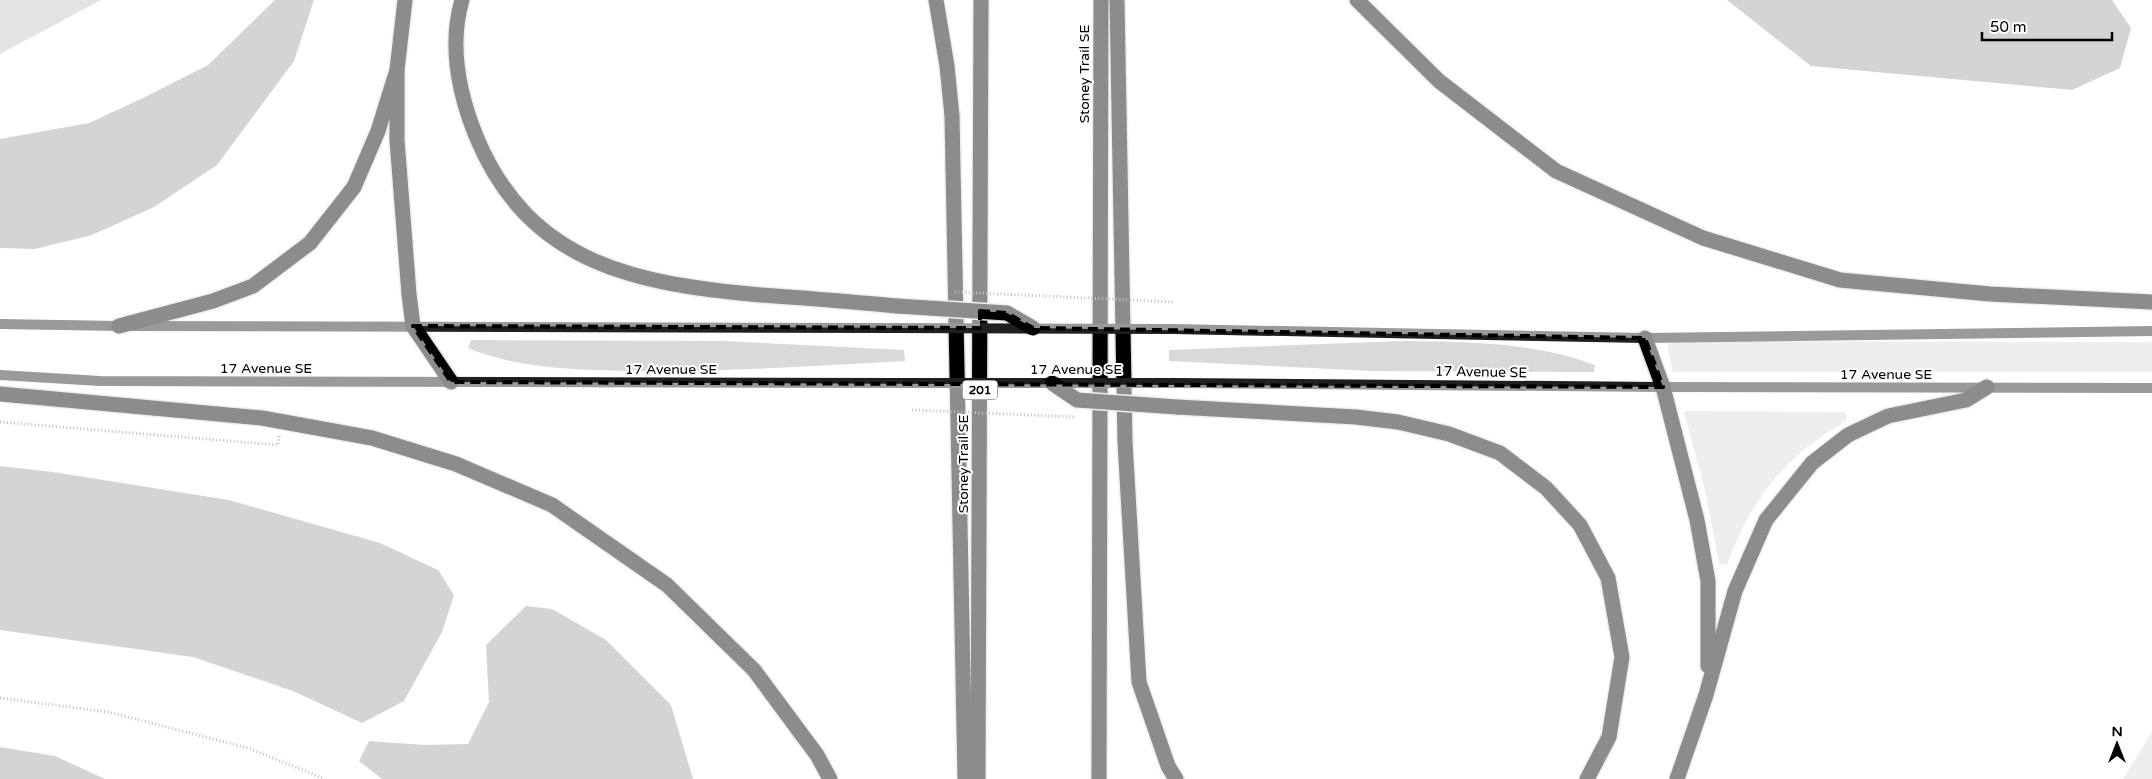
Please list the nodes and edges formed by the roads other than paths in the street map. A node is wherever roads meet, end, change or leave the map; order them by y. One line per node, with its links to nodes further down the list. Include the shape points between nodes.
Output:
1 (405, 0): 8 (highway)
2 (462, 0): 13 (highway, bridge, via 456,49 460,86 484,155 503,187 527,216 555,240 588,259 650,281 695,289 1007,312)
3 (936, 0): 25 (highway, via 952,116)
4 (981, 0): 26 (highway, Stoney Trail SE / 201)
5 (1101, 0): 27 (highway, Stoney Trail SE)
6 (1117, 0): 28 (highway, via 1125,442 1139,682 1168,766)
7 (1357, 0): 9 (highway, via 1439,81 1556,171 1703,238 1840,280 1990,294)
8 (397, 70): 11 (highway, via 378,131 354,187 310,243 253,286 213,301); 12 (highway, via 397,140)
9 (2152, 302)
10 (0, 324): 11 (main road)
11 (119, 326): 12 (main road)
12 (413, 326): 13 (main road, bridge); 17 (highway)
13 (1033, 328): 15 (main road, bridge)
14 (2152, 331): 15 (main road)
15 (1645, 338): 19 (highway)
16 (0, 375): 17 (main road, 17 Avenue SE, via 100,381)
17 (451, 382): 18 (main road, 17 Avenue SE, bridge)
18 (1052, 383): 19 (main road, 17 Avenue SE, bridge); 29 (highway, bridge, via 1077,400 1356,417 1406,424 1449,434 1500,453 1546,488 1580,525 1608,578 1622,657 1609,737)
19 (1663, 387): 20 (main road, 17 Avenue SE); 23 (highway, via 1697,520 1708,580)
20 (1987, 387): 21 (main road, 17 Avenue SE); 23 (highway, via 1966,400 1888,416 1848,436 1812,462 1766,520 1735,591)
21 (2152, 388)
22 (0, 394): 24 (highway, via 262,418 372,438 456,464 552,505 667,585 754,670 817,755)
23 (1706, 694): 30 (highway)
24 (830, 779)
25 (965, 779)
26 (978, 779)
27 (1100, 779)
28 (1176, 779)
29 (1587, 779)
30 (1677, 779)

